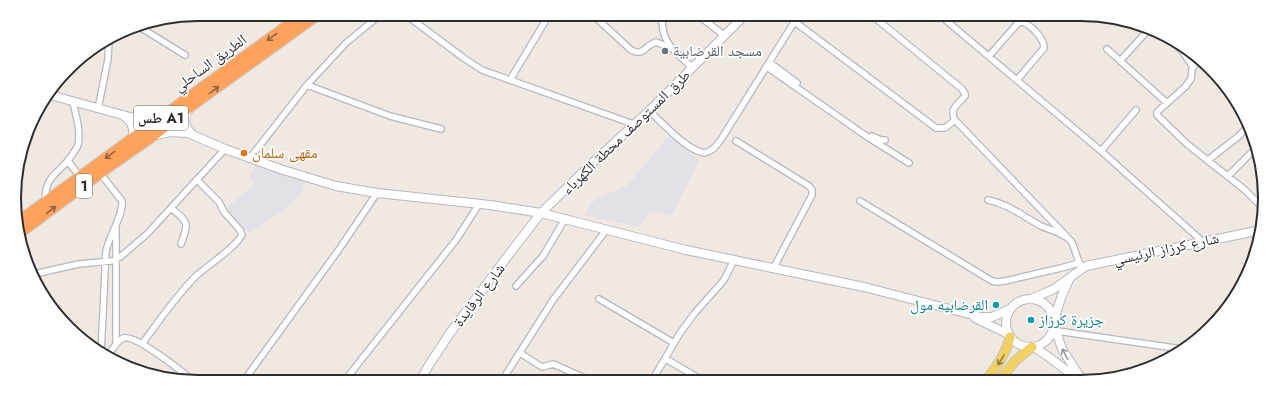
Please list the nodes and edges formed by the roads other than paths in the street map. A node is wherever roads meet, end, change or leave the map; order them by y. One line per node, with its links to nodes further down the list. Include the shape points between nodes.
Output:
1 (293, 21): 39 (highway, الطريق الساحلي / طس A1, one-way to 39)
2 (309, 21): 34 (highway, الطريق الساحلي / طس A1, one-way to 2)
3 (373, 21): 30 (street, via 346,43)
4 (414, 21): 28 (street, via 474,66)
5 (546, 21): 28 (street)
6 (599, 21): 18 (street, via 635,52 644,50 656,42)
7 (661, 21): 18 (street, via 665,36)
8 (706, 21): 16 (street)
9 (739, 21): 16 (main road, طرق المستوصف محطة الكهرباء)
10 (795, 21): 25 (street)
11 (799, 21): 40 (street, via 936,128 945,128)
12 (879, 21): 40 (street, via 962,89 965,96 952,112)
13 (947, 21): 22 (street)
14 (143, 29): 20 (street)
15 (1146, 33): 23 (street)
16 (725, 36): 27 (main road, طرق المستوصف محطة الكهرباء)
17 (108, 45): 35 (street)
18 (673, 49): 27 (street)
19 (1107, 49): 23 (street)
20 (185, 55)
21 (1185, 55): 26 (street)
22 (989, 56): 29 (street); 29 (street, via 1018,23 1030,26 1042,40 1044,48)
23 (1120, 61): 33 (street)
24 (1196, 63): 26 (street)
25 (768, 65): 37 (street, via 722,138 709,152 704,153 693,148); 47 (street, via 866,132); 55 (street, via 869,138)
26 (1193, 67): 33 (street, via 1191,79)
27 (693, 68): 37 (main road, طرق المستوصف محطة الكهرباء)
28 (510, 80): 41 (street)
29 (1017, 80): 50 (street)
30 (307, 85): 42 (street, via 390,116); 52 (street)
31 (54, 96): 32 (main road)
32 (73, 102): 35 (main road); 54 (street, via 78,126 78,146)
33 (1167, 103): 53 (street, via 1157,112 1159,117)
34 (190, 107): 44 (main road, via 185,116 185,123); 46 (highway, الطريق الساحلي / طس A1)
35 (98, 109): 38 (main road)
36 (1136, 110): 50 (street)
37 (649, 111): 41 (main road, طرق المستوصف محطة الكهرباء)
38 (123, 116): 39 (main road, via 143,119); 45 (main road, via 130,120 133,127)
39 (163, 116): 45 (highway, الطريق الساحلي / طس A1)
40 (955, 120): 74 (street)
41 (636, 125): 67 (main road, طرق المستوصف محطة الكهرباء)
42 (441, 129)
43 (1245, 130): 53 (street)
44 (193, 135): 46 (main road, via 170,132); 49 (main road)
45 (132, 139): 58 (highway, الطريق الساحلي / طس A1, one-way to 58)
46 (149, 139): 56 (highway, الطريق الساحلي / 1)
47 (885, 140)
48 (736, 141): 81 (street, via 812,190 812,195)
49 (225, 149): 52 (main road); 59 (street)
50 (1101, 151): 75 (street)
51 (1252, 152): 57 (street)
52 (250, 158): 60 (main road, via 320,182)
53 (1208, 160): 57 (street)
54 (68, 161): 58 (street); 63 (street, via 49,180)
55 (909, 163)
56 (100, 173): 70 (street, via 122,201); 72 (highway, الطريق الساحلي / 1, one-way to 56)
57 (1228, 176): 64 (street)
58 (80, 177): 63 (highway, الطريق الساحلي / طس A1)
59 (197, 180): 66 (street); 93 (street, via 219,202 242,235 187,285)
60 (377, 193): 65 (main road); 101 (street)
61 (860, 200): 80 (street, via 992,281 1005,281)
62 (988, 200): 74 (street, via 1013,208 1041,226)
63 (45, 201): 68 (highway, الطريق الساحلي / طس A1)
64 (1258, 202)
65 (479, 204): 67 (main road); 102 (street, via 456,240)
66 (172, 208): 76 (street, via 186,223 187,228); 77 (street, via 141,240)
67 (541, 213): 69 (main road); 103 (main road, شارع الرفايدة, via 450,333)
68 (23, 218)
69 (565, 219): 71 (main road); 84 (street, via 542,256)
70 (116, 224): 77 (street); 79 (street, via 108,241)
71 (607, 229): 78 (main road); 98 (street, via 553,300)
72 (24, 230)
73 (1255, 231): 75 (main road, شارع كرزاز الرئيسي)
74 (1068, 238): 80 (street)
75 (1202, 241): 80 (main road, شارع كرزاز الرئيسي)
76 (181, 244)
77 (116, 260): 79 (street); 92 (street)
78 (734, 260): 81 (main road); 91 (street, via 724,280 694,314)
79 (105, 262): 82 (street, via 79,264); 94 (street)
80 (1080, 266): 83 (main road, شارع كرزاز الرئيسي)
81 (773, 269): 88 (main road, via 864,287)
82 (38, 273)
83 (1073, 275): 86 (main road, شارع كرزاز الرئيسي, via 1054,289); 89 (main road, شارع كرزاز الرئيسي, via 1065,286)
84 (516, 286)
85 (599, 299): 91 (street)
86 (1031, 299): 87 (main road, via 1017,303); 89 (main road, via 1048,308)
87 (1010, 309): 88 (main road, via 989,317); 90 (main road, via 1006,320)
88 (957, 311): 90 (main road, via 989,324)
89 (1055, 325): 95 (main road, via 1044,343); 96 (street); 111 (main road, one-way to 89, via 1062,349)
90 (1009, 336): 95 (main road, via 1022,346); 108 (main road, one-way to 108, via 1006,352)
91 (674, 343): 99 (street)
92 (116, 344): 93 (street, via 127,338); 97 (street)
93 (142, 344): 100 (street)
94 (101, 346)
95 (1033, 347): 109 (main road, via 1015,361); 110 (main road)
96 (1174, 348)
97 (111, 352)
98 (520, 353): 104 (street); 105 (street, via 542,367 553,364)
99 (666, 359): 106 (street); 107 (street)
100 (186, 375)
101 (248, 375)
102 (349, 375)
103 (425, 375)
104 (507, 375)
105 (577, 375)
106 (656, 375)
107 (693, 375)
108 (990, 375)
109 (1004, 375)
110 (1072, 375)
111 (1079, 375)

